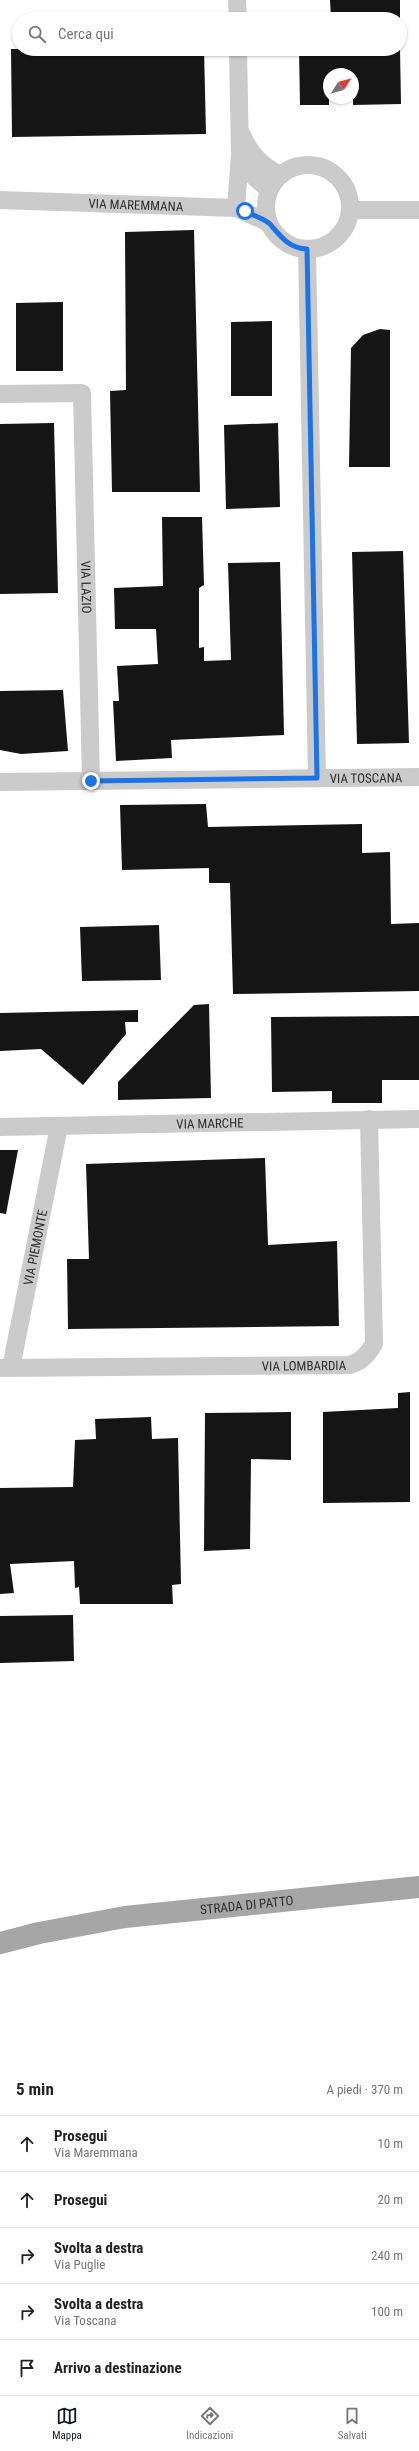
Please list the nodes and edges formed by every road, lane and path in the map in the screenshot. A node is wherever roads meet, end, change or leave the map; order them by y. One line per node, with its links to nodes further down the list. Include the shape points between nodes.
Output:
1 (237, 0): 2 (street)
2 (238, 12)
3 (238, 56): 4 (street)
4 (240, 129): 5 (street); 6 (street, via 254,158)
5 (240, 154): 7 (street, via 251,174); 9 (street)
6 (280, 175): 7 (street); 10 (street, via 293,167 304,165 325,168 345,185)
7 (269, 190): 12 (street, via 266,206)
8 (0, 200): 9 (street, VIA MAREMMANA)
9 (236, 208): 12 (street, VIA MAREMMANA)
10 (351, 210): 11 (street); 13 (street, via 347,225 339,236 323,247)
11 (419, 210)
12 (269, 223): 13 (street, via 280,239 291,246)
13 (307, 249): 16 (street)
14 (0, 394): 17 (street, VIA LAZIO, via 82,393)
15 (419, 777): 16 (street, VIA TOSCANA)
16 (317, 778): 17 (street, VIA TOSCANA)
17 (91, 781): 18 (street, VIA TOSCANA)
18 (0, 782)
19 (369, 1119): 20 (street, VIA MARCHE); 21 (street, VIA MARCHE); 23 (street, VIA LOMBARDIA, via 374,1344 359,1362 348,1365)
20 (419, 1119)
21 (59, 1126): 22 (street, VIA MARCHE); 23 (street, VIA PIEMONTE)
22 (0, 1127)
23 (5, 1368)
24 (419, 1886): 25 (main road, STRADA DI PATTO, via 133,1916 74,1926)
25 (0, 1944)

